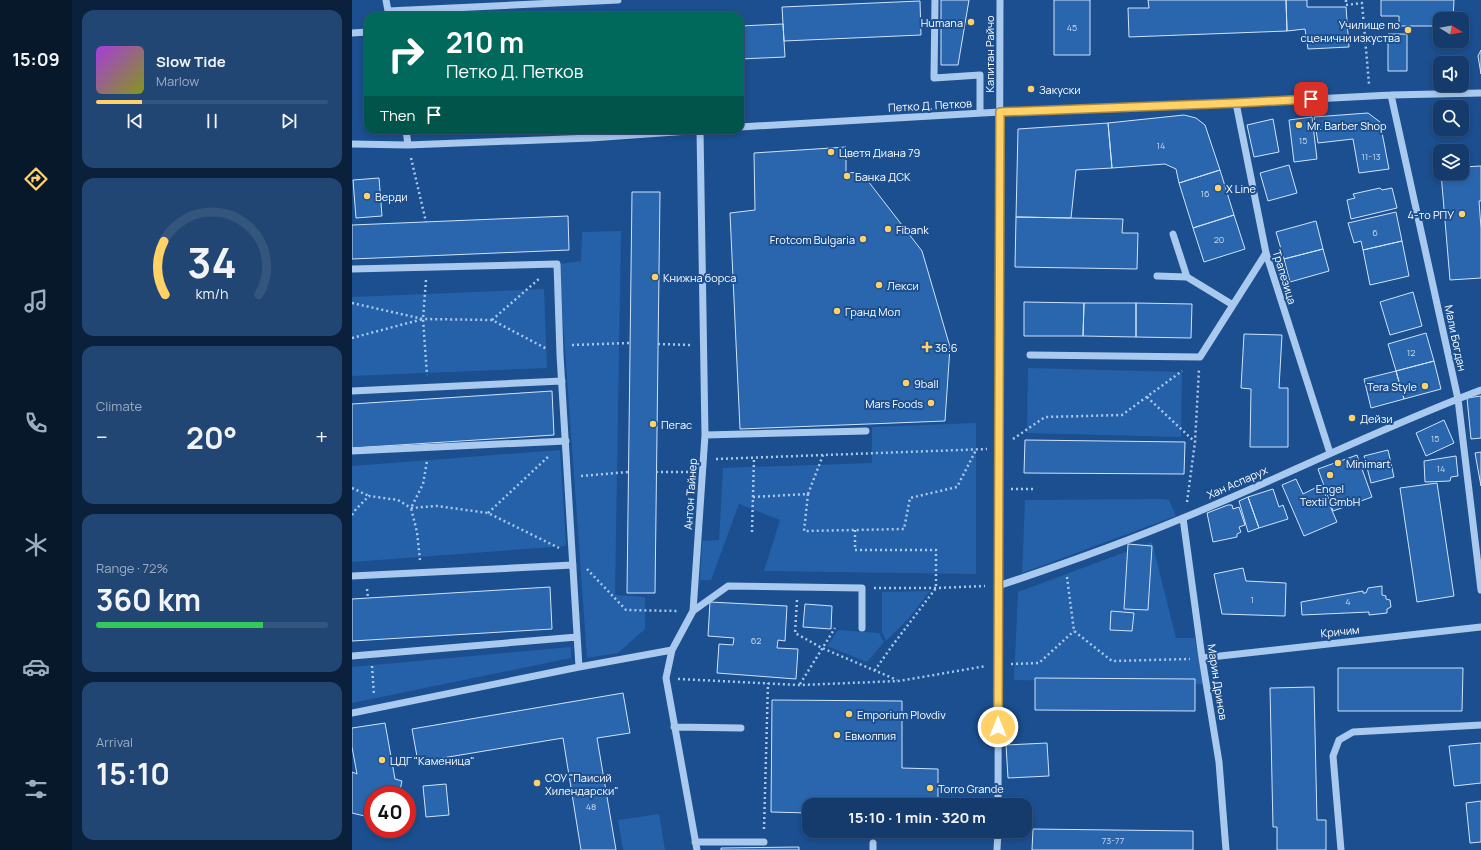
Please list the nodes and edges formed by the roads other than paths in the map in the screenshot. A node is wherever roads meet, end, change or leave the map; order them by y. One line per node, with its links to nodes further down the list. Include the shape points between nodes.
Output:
1 (386, 0): 5 (street)
2 (618, 0): 6 (street)
3 (935, 0): 13 (street, via 934,78 980,75)
4 (1000, 0): 12 (street, Капитан Райчо)
5 (388, 12)
6 (421, 12)
7 (364, 32): 8 (street)
8 (352, 33)
9 (1481, 92): 10 (street, Петко Д. Петков)
10 (1391, 95): 11 (street, Петко Д. Петков); 30 (street, Мали Богдан)
11 (1236, 103): 12 (street, Петко Д. Петков); 21 (street, Трапезица)
12 (1000, 112): 13 (street, Петко Д. Петков); 40 (street, Капитан Райчо)
13 (980, 113): 14 (street, Петко Д. Петков)
14 (744, 127)
15 (406, 134): 19 (street)
16 (646, 134): 19 (street)
17 (700, 134): 32 (street, Антон Тайнер)
18 (352, 144): 19 (street)
19 (408, 146)
20 (1173, 234): 24 (street)
21 (1266, 253): 25 (street); 35 (street, Трапезица)
22 (352, 269): 27 (street, via 556,264)
23 (1157, 276): 24 (street)
24 (1187, 277): 25 (street)
25 (1233, 305): 26 (street, via 1200,357)
26 (1030, 355)
27 (562, 381): 29 (street); 33 (street)
28 (1481, 390): 30 (street, Хан Аспарух)
29 (352, 391)
30 (1458, 399): 35 (street, Хан Аспарух); 37 (street, Мали Богдан)
31 (866, 431): 32 (street)
32 (705, 435): 42 (street, Антон Тайнер)
33 (566, 441): 34 (street); 38 (street)
34 (352, 452)
35 (1330, 453): 36 (street, Хан Аспарух)
36 (1183, 518): 40 (street, Хан Аспарух); 48 (street, Марин Дринов)
37 (1478, 538): 41 (street, Мали Богдан)
38 (573, 565): 39 (street); 45 (street)
39 (352, 576)
40 (998, 586): 54 (street, Капитан Райчо)
41 (1481, 590)
42 (693, 611): 44 (street, via 728,586 862,588); 46 (street, Антон Тайнер)
43 (1481, 627): 48 (street, Кричим)
44 (862, 628)
45 (577, 637): 47 (street); 49 (street)
46 (672, 650): 49 (street); 52 (street, Антон Тайнер, via 666,678)
47 (352, 656)
48 (1202, 658): 60 (street, Марин Дринов, via 1219,762)
49 (579, 667): 50 (street)
50 (352, 713)
51 (1481, 725): 61 (street, via 1353,732 1339,740 1333,756)
52 (674, 727): 53 (street); 56 (street, Антон Тайнер)
53 (741, 728)
54 (998, 798)
55 (998, 838): 59 (street)
56 (695, 842): 57 (street); 58 (street, Антон Тайнер)
57 (764, 842)
58 (697, 850)
59 (998, 850)
60 (1226, 850)
61 (1341, 850)

